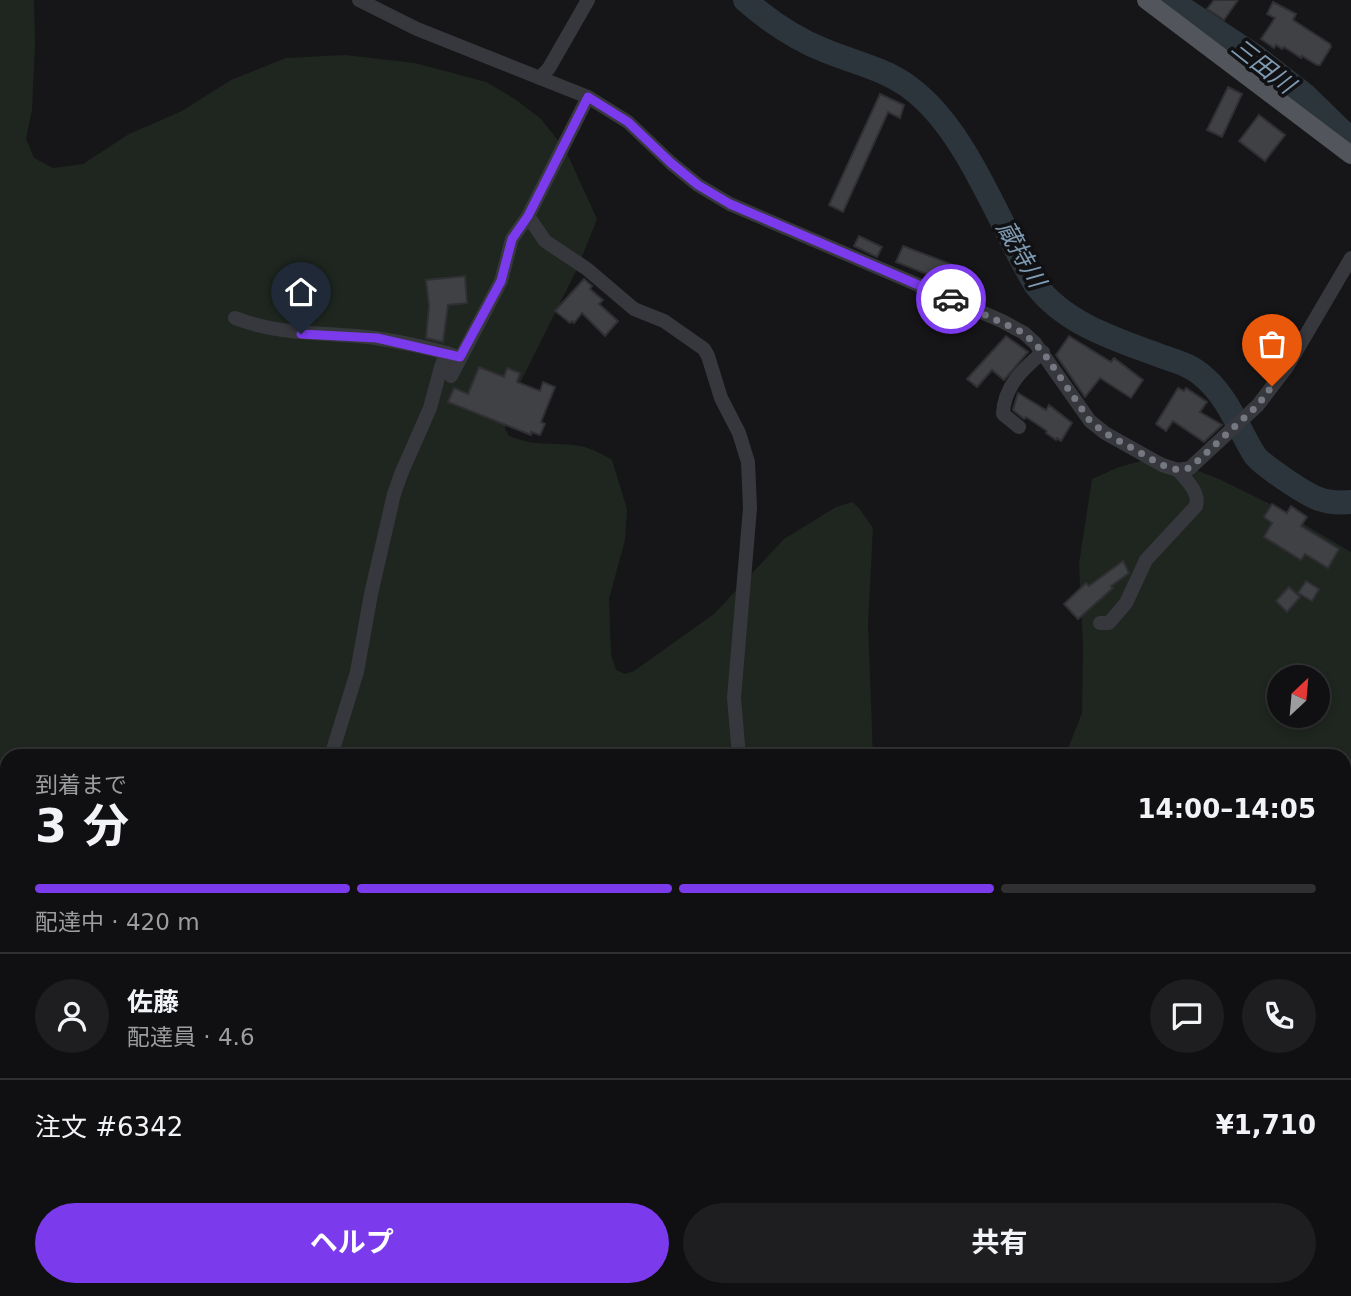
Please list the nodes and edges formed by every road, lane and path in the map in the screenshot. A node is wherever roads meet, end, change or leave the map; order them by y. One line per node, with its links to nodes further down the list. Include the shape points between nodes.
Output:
1 (359, 0): 4 (street, via 417,29)
2 (588, 0): 4 (street)
3 (1146, 0): 6 (main road)
4 (540, 78): 5 (street)
5 (588, 97): 7 (street); 10 (street, via 628,122 698,185 730,204 1002,321 1024,333)
6 (1351, 155)
7 (528, 216): 11 (street, via 512,239 501,281); 17 (street, via 545,240 634,309 673,326 704,349 739,433 748,462 750,508 734,698)
8 (1351, 258): 14 (street, via 1287,367 1258,405 1190,468)
9 (235, 318): 11 (street, via 301,334 377,338)
10 (1043, 352): 13 (street, via 1022,370 1007,395 1003,414); 14 (street, via 1090,421)
11 (454, 355): 12 (street); 16 (street, via 441,367 430,408 397,484 353,688)
12 (451, 376)
13 (1019, 427)
14 (1178, 470): 15 (street, via 1195,491 1196,506 1146,560 1126,603 1109,623)
15 (1100, 623)
16 (333, 749)
17 (738, 749)

